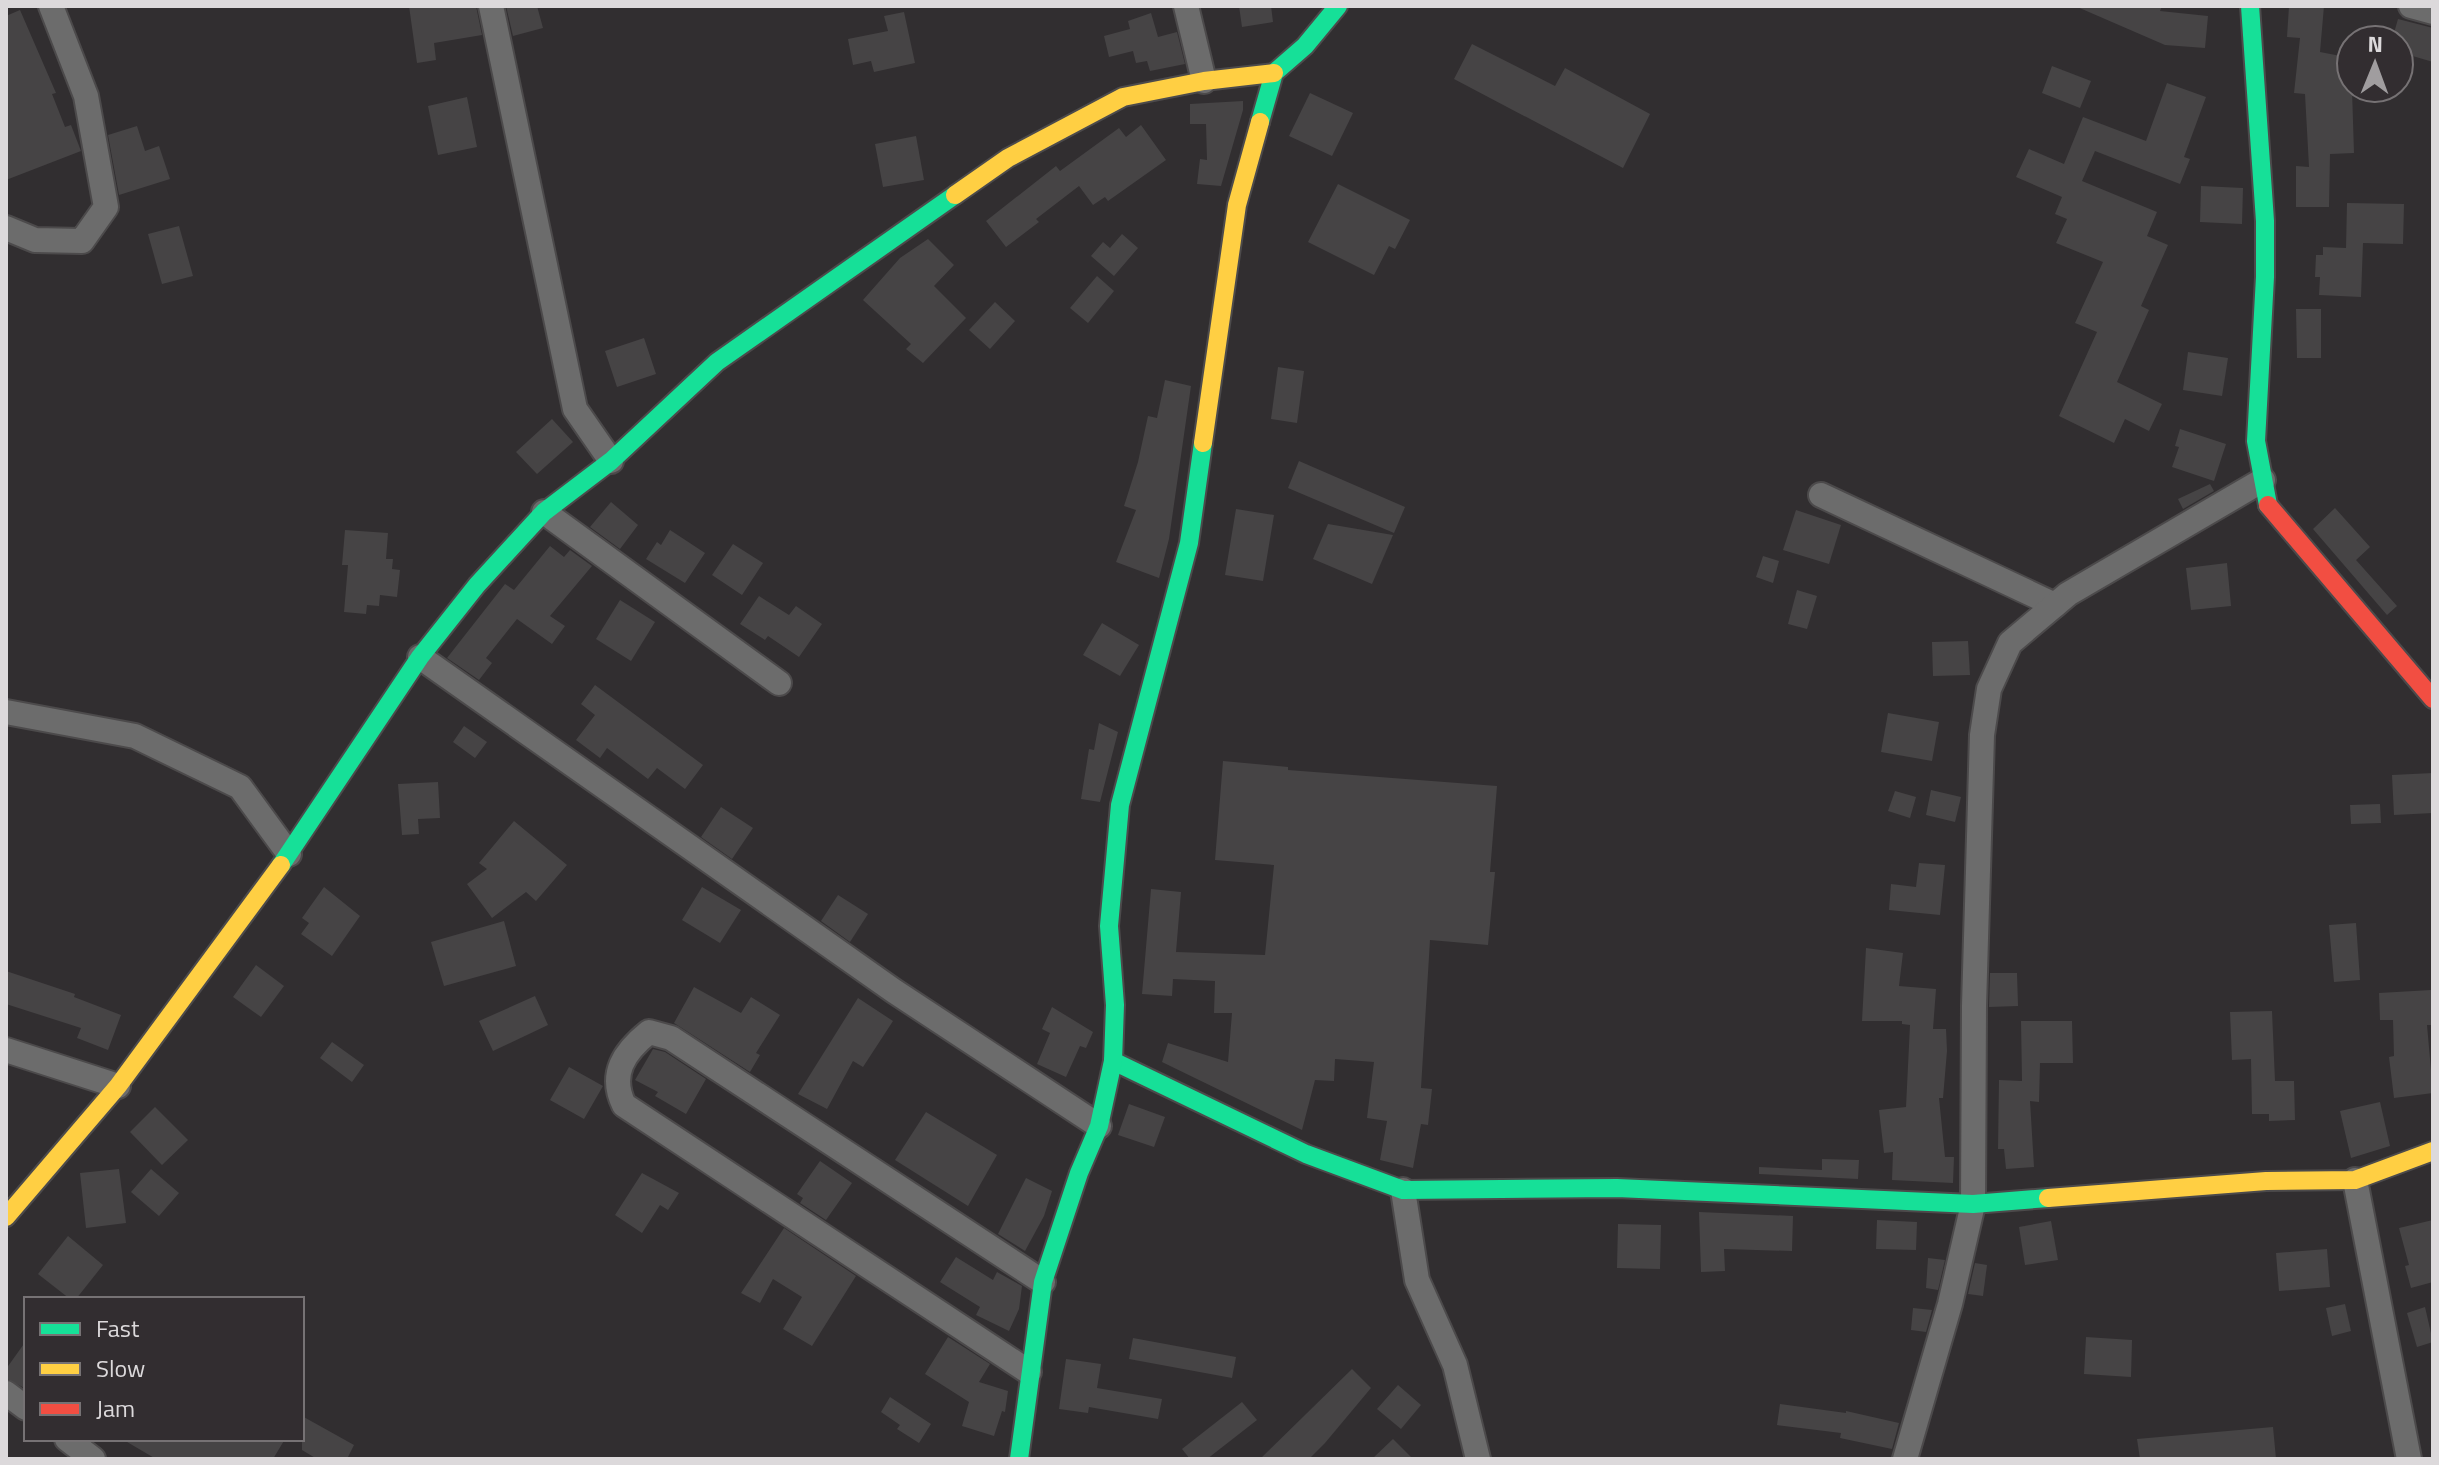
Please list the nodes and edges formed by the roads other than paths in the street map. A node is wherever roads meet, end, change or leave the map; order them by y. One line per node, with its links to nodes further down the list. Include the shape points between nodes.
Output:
1 (51, 6): 10 (street, via 86,96 106,207 82,241 35,240)
2 (491, 6): 11 (street, via 575,409)
3 (1186, 6): 9 (street)
4 (1338, 6): 8 (street)
5 (2250, 6): 12 (street, via 2265,221 2256,441)
6 (2411, 6): 7 (street)
7 (2433, 12)
8 (1274, 73): 9 (street); 23 (street, via 1237,205 1189,543 1120,805 1109,926)
9 (1204, 81): 11 (street, via 1123,97 1008,158 717,362)
10 (6, 228)
11 (611, 461): 14 (street)
12 (2263, 480): 15 (street); 17 (street, via 2268,507)
13 (1821, 495): 15 (street)
14 (544, 512): 16 (street); 18 (street)
15 (2055, 605): 29 (street, via 2010,643 1989,689 1982,735)
16 (420, 657): 21 (street); 25 (street, via 894,991)
17 (2424, 673): 19 (street)
18 (779, 683)
19 (2433, 699)
20 (6, 712): 21 (street, via 135,736 240,787)
21 (289, 854): 24 (street)
22 (6, 1050): 24 (street)
23 (1113, 1061): 25 (street); 28 (street, via 1306,1154)
24 (118, 1086): 30 (street)
25 (1099, 1126): 31 (street)
26 (2433, 1151): 27 (street)
27 (2355, 1180): 29 (street, via 2266,1181); 40 (street)
28 (1403, 1190): 29 (street, via 1617,1188); 38 (street, via 1417,1280 1455,1365)
29 (1973, 1204): 39 (street)
30 (6, 1217)
31 (1043, 1282): 32 (street); 32 (street, via 671,1038 649,1032 623,1056 617,1091 624,1105)
32 (1029, 1372): 37 (street)
33 (6, 1393): 34 (street)
34 (24, 1406)
35 (70, 1441): 36 (street)
36 (93, 1459)
37 (1019, 1459)
38 (1478, 1459)
39 (1905, 1459)
40 (2409, 1459)

